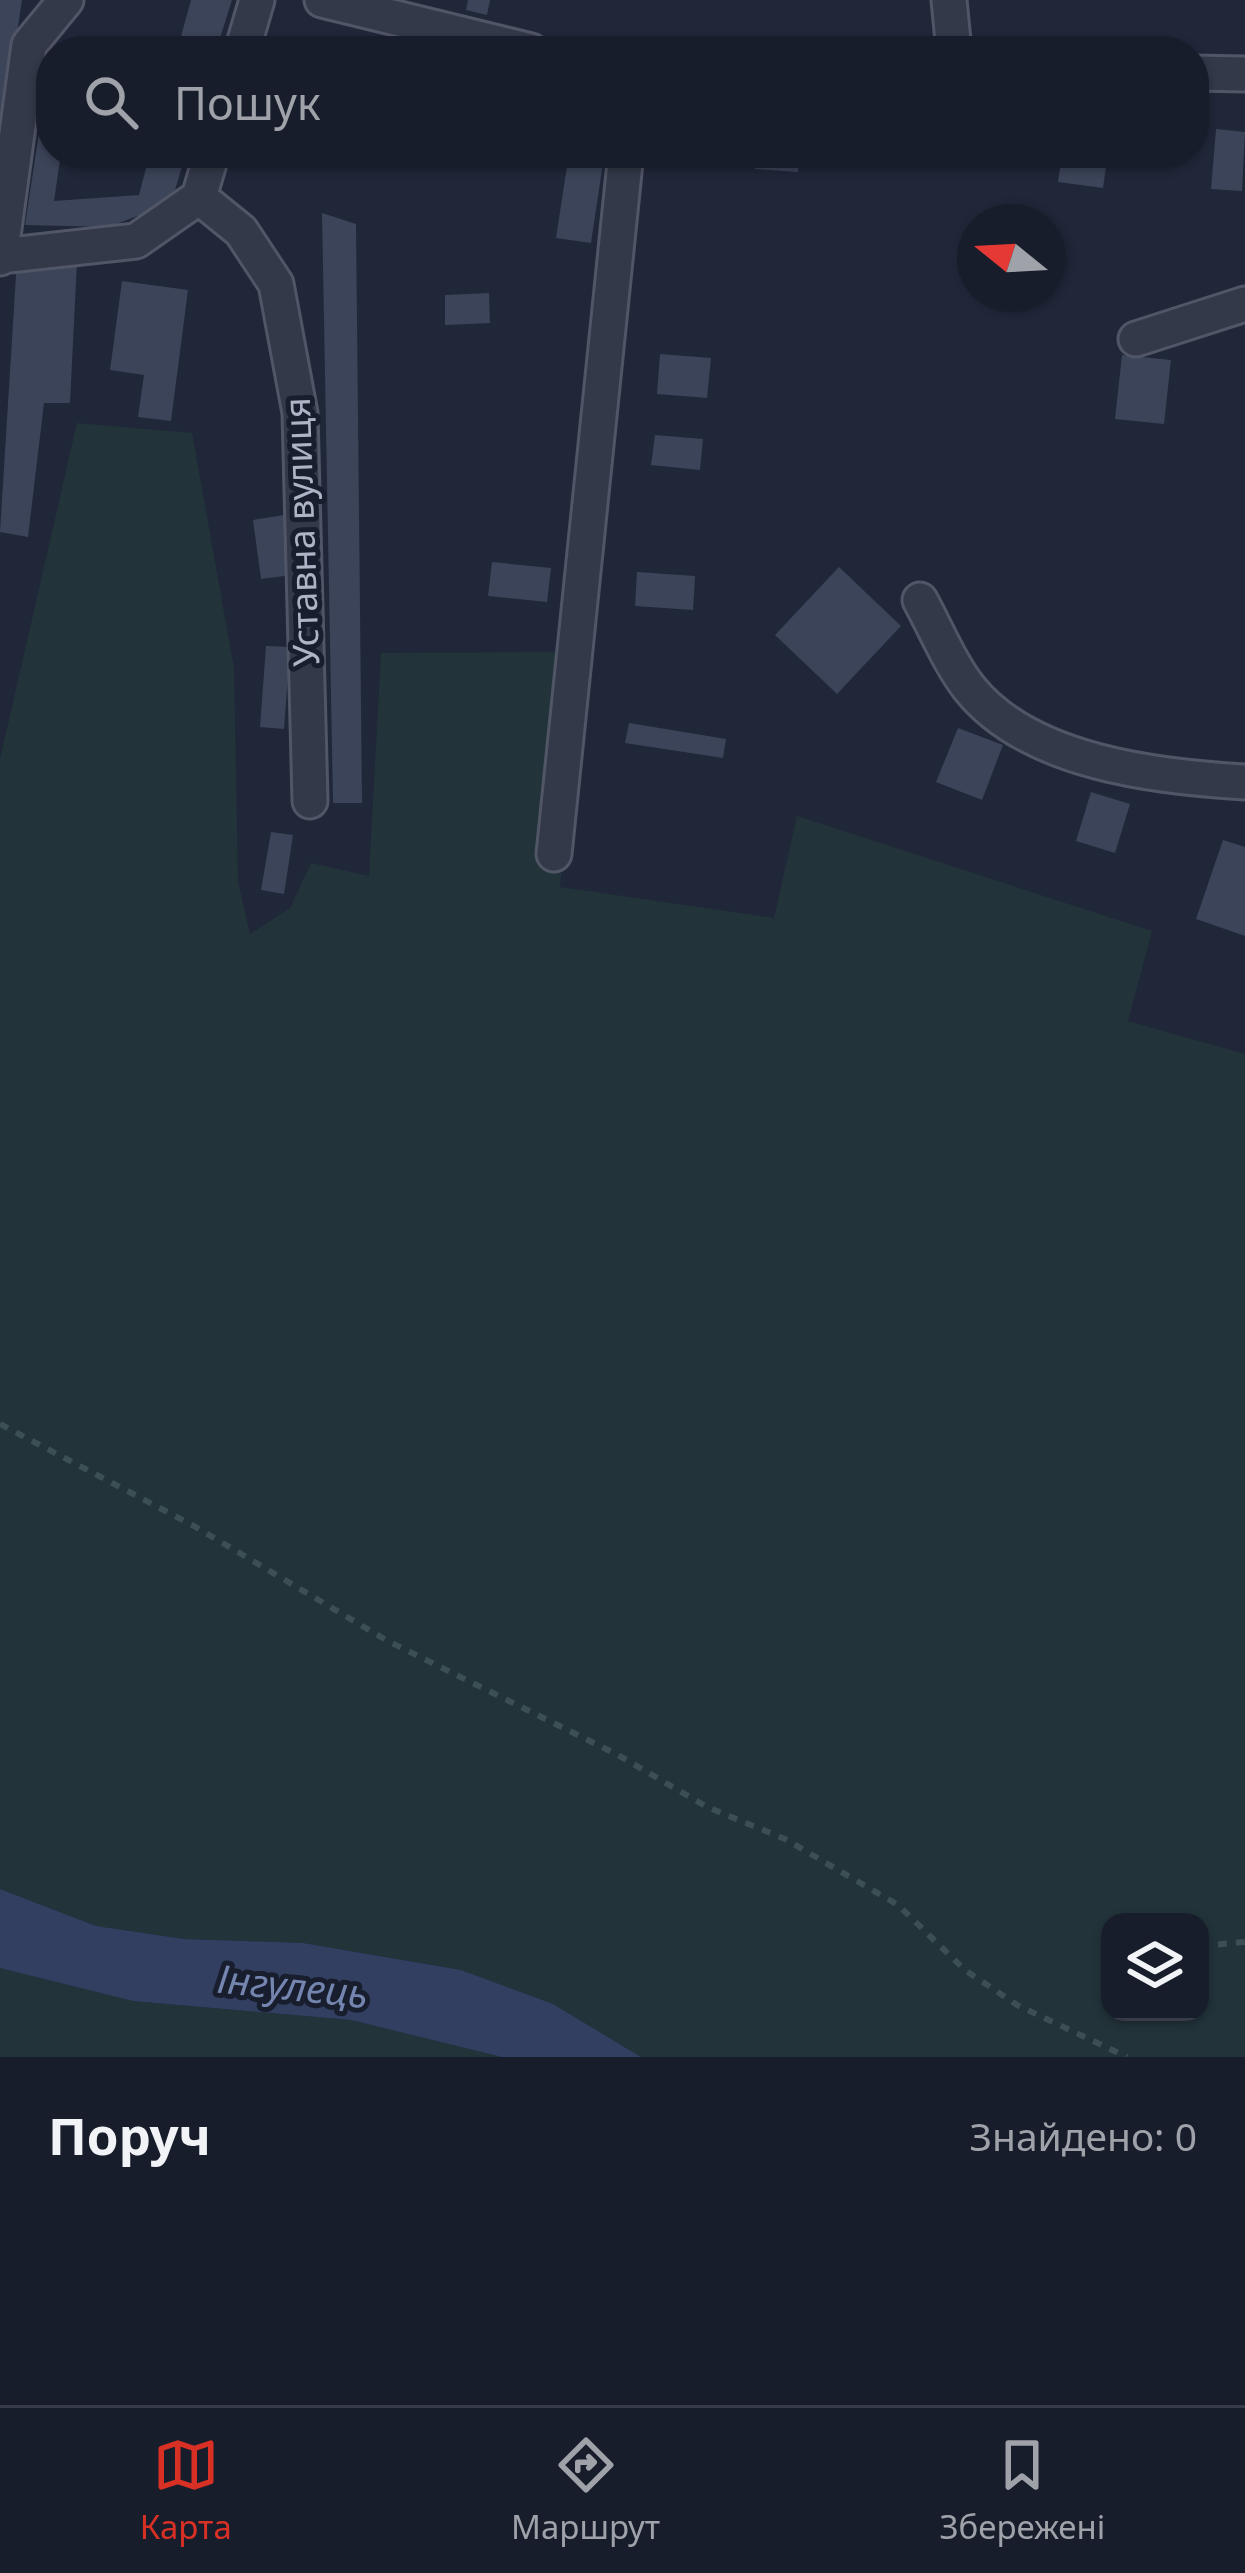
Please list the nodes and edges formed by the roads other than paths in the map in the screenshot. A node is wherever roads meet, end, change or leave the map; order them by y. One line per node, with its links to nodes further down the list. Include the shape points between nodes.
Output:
1 (66, 0): 5 (street)
2 (257, 0): 7 (street)
3 (322, 0): 8 (street)
4 (950, 0): 9 (street)
5 (36, 36)
6 (36, 36): 15 (street)
7 (246, 36)
8 (470, 36)
9 (953, 36)
10 (1209, 73): 11 (street)
11 (1245, 74)
12 (208, 168): 14 (street)
13 (624, 168): 21 (street)
14 (199, 197): 15 (street, via 136,241); 20 (street, Уставна вулиця, via 241,231 276,284 300,413)
15 (0, 256)
16 (1245, 304): 17 (street)
17 (1136, 339)
18 (920, 600): 19 (street, via 971,690 1012,724 1082,757)
19 (1245, 782)
20 (310, 801)
21 (554, 854)

